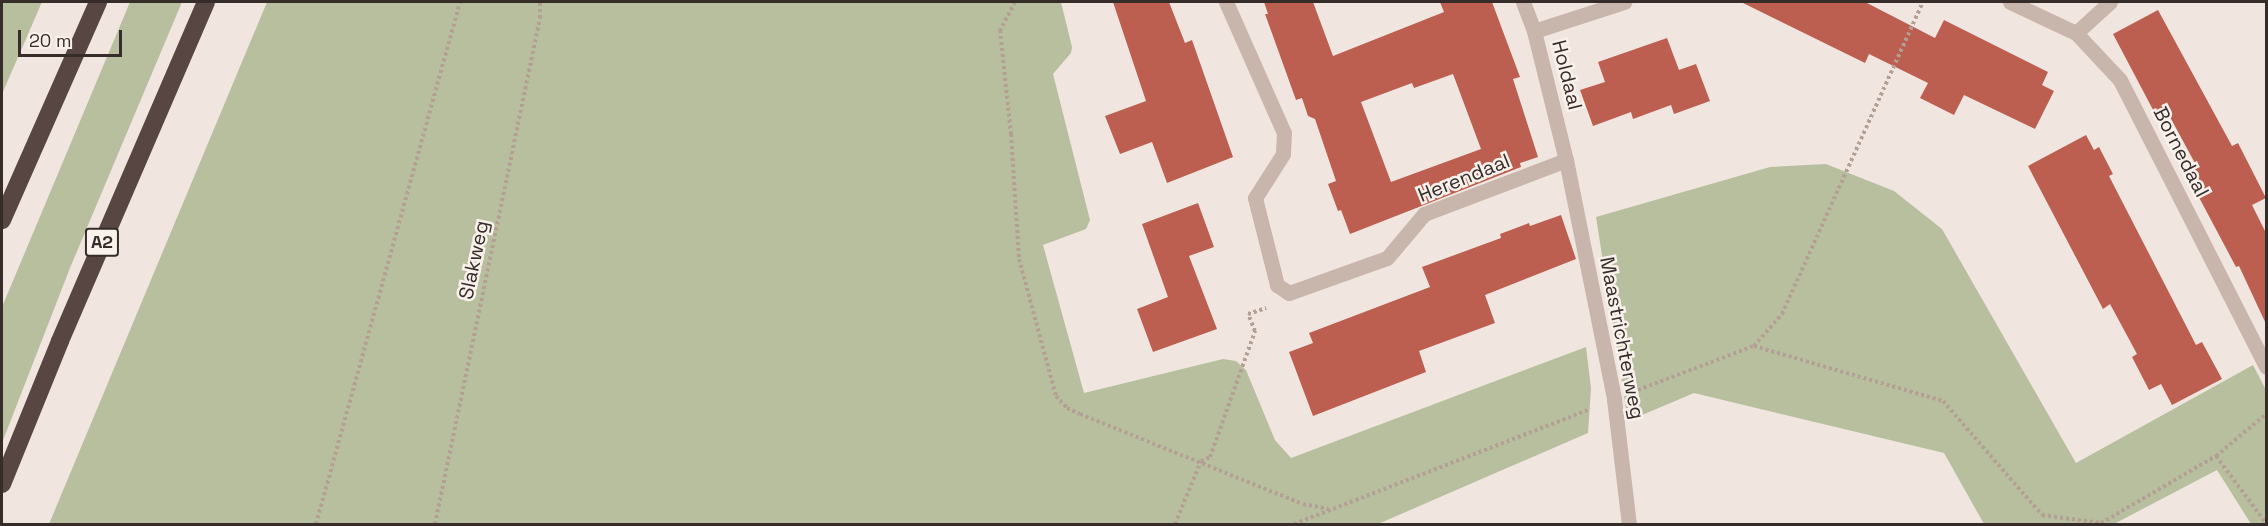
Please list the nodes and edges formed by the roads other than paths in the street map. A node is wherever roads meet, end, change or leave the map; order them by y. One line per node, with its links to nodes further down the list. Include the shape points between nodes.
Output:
1 (98, 2): 11 (highway)
2 (206, 2): 13 (highway, A2)
3 (1226, 2): 10 (street, Herendaal, via 1284,133 1283,154 1255,198 1278,285 1289,293 1387,258 1424,214)
4 (1523, 2): 8 (street, Holdaal)
5 (1624, 2): 8 (street)
6 (2010, 2): 9 (street, Bornedaal)
7 (2110, 2): 9 (street)
8 (1534, 31): 10 (street, Holdaal)
9 (2076, 33): 12 (street, Bornedaal, via 2120,80)
10 (1566, 160): 14 (street, Maastrichterweg, via 1614,399)
11 (4, 213)
12 (2266, 367)
13 (2, 484)
14 (1629, 525)

